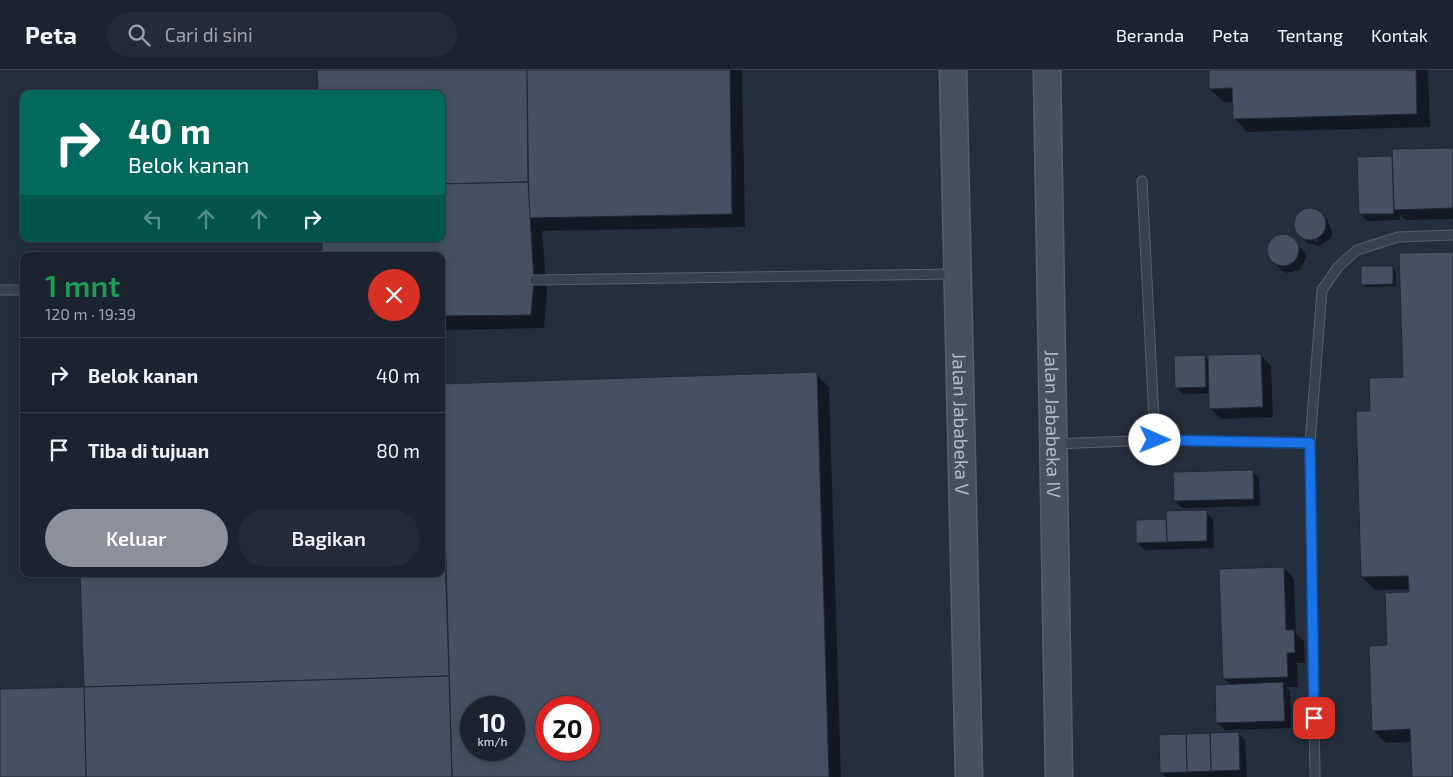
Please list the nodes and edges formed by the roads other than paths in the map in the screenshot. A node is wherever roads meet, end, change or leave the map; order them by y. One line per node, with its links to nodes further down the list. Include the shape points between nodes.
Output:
1 (953, 70): 5 (street, Jalan Jababeka V)
2 (1046, 70): 11 (street, Jalan Jababeka IV)
3 (1142, 181): 9 (lane)
4 (1453, 236): 10 (lane, via 1398,237 1357,250 1338,267 1322,290)
5 (958, 274): 6 (lane); 12 (street, Jalan Jababeka V)
6 (534, 280)
7 (0, 290): 8 (lane)
8 (20, 290)
9 (1155, 440): 10 (lane); 11 (lane)
10 (1310, 443): 14 (lane)
11 (1053, 444): 13 (street, Jalan Jababeka IV)
12 (969, 777)
13 (1059, 777)
14 (1316, 777)

